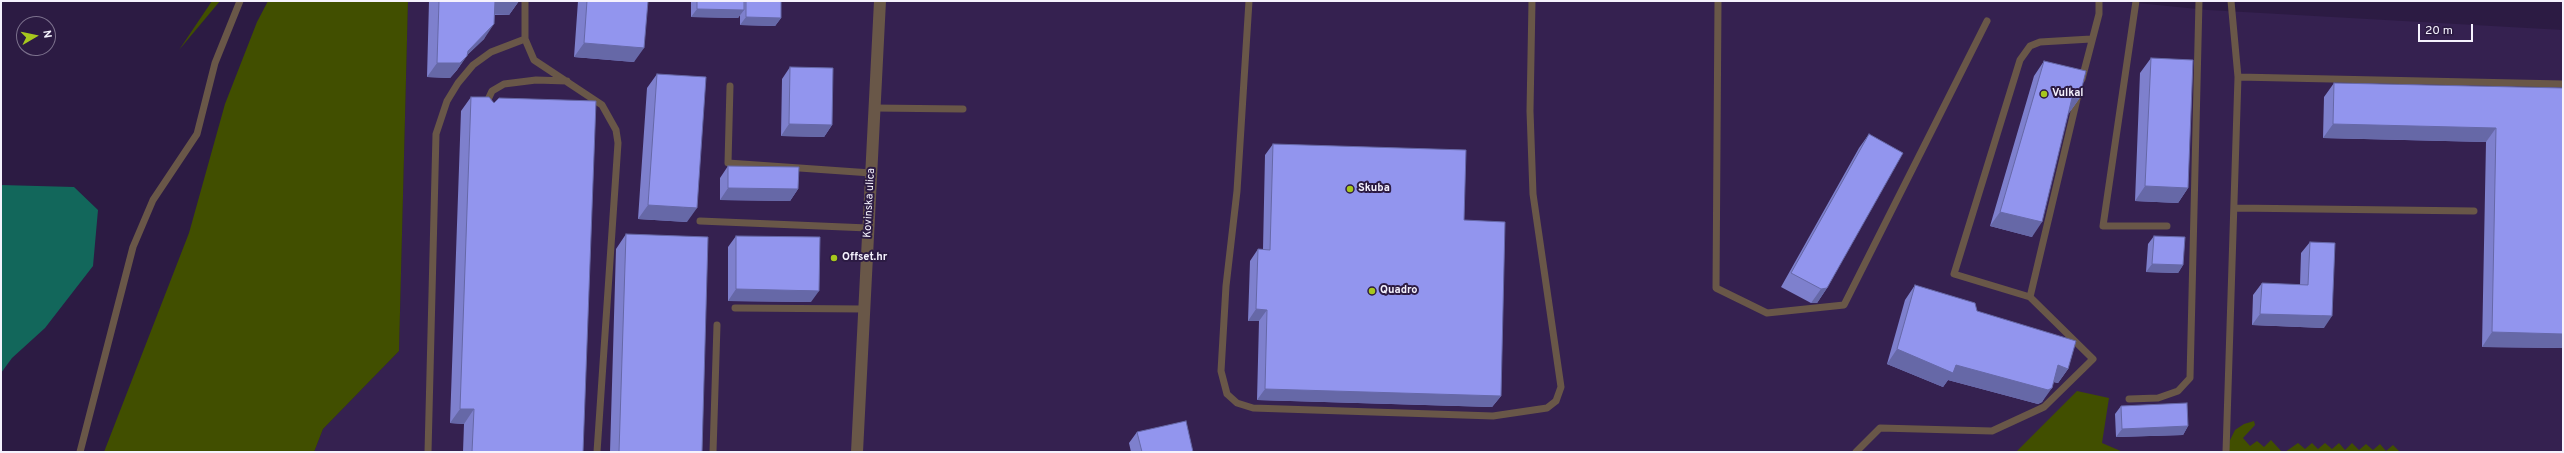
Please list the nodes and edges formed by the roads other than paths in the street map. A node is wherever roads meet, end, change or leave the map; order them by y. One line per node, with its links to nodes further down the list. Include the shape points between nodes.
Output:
1 (240, 1): 32 (lane, via 215,63 197,134 153,200 133,247)
2 (525, 1): 12 (lane)
3 (880, 1): 18 (street, Kovinska ulica)
4 (1249, 1): 5 (lane, via 1237,191 1226,286 1222,363 1226,394 1237,403 1254,408 1493,416 1547,408 1556,401 1561,387 1533,194 1530,111)
5 (1532, 1)
6 (1718, 1): 11 (lane, via 1716,288 1767,313 1844,305)
7 (2100, 1): 13 (lane, via 2099,14)
8 (2136, 1): 25 (lane, via 2103,226)
9 (2199, 1): 31 (lane, via 2190,378 2178,391 2158,398)
10 (2231, 1): 14 (lane)
11 (1987, 21)
12 (525, 39): 15 (lane, via 534,60); 33 (lane, via 491,52 473,65 447,101 436,134)
13 (2091, 39): 27 (lane); 27 (lane, via 2040,42 2030,46 2020,60 1954,274)
14 (2238, 78): 16 (lane); 22 (lane)
15 (567, 82): 20 (lane, via 536,80 504,84 492,91 486,100); 34 (lane, via 602,105 616,130 618,143)
16 (2563, 84)
17 (730, 86): 21 (lane, via 728,163)
18 (874, 108): 19 (lane); 21 (street, Kovinska ulica)
19 (963, 108)
20 (484, 112)
21 (871, 173): 26 (street, Kovinska ulica)
22 (2235, 208): 23 (lane); 38 (lane)
23 (2474, 211)
24 (700, 221): 26 (lane)
25 (2167, 226)
26 (868, 228): 29 (street, Kovinska ulica)
27 (2030, 297): 37 (lane, via 2093,359 2044,408 1992,431 1880,428)
28 (735, 308): 29 (lane)
29 (864, 309): 36 (street, Kovinska ulica)
30 (717, 325): 35 (lane)
31 (2129, 398)
32 (80, 452)
33 (428, 452)
34 (597, 452)
35 (713, 452)
36 (857, 452)
37 (1856, 452)
38 (2226, 452)

